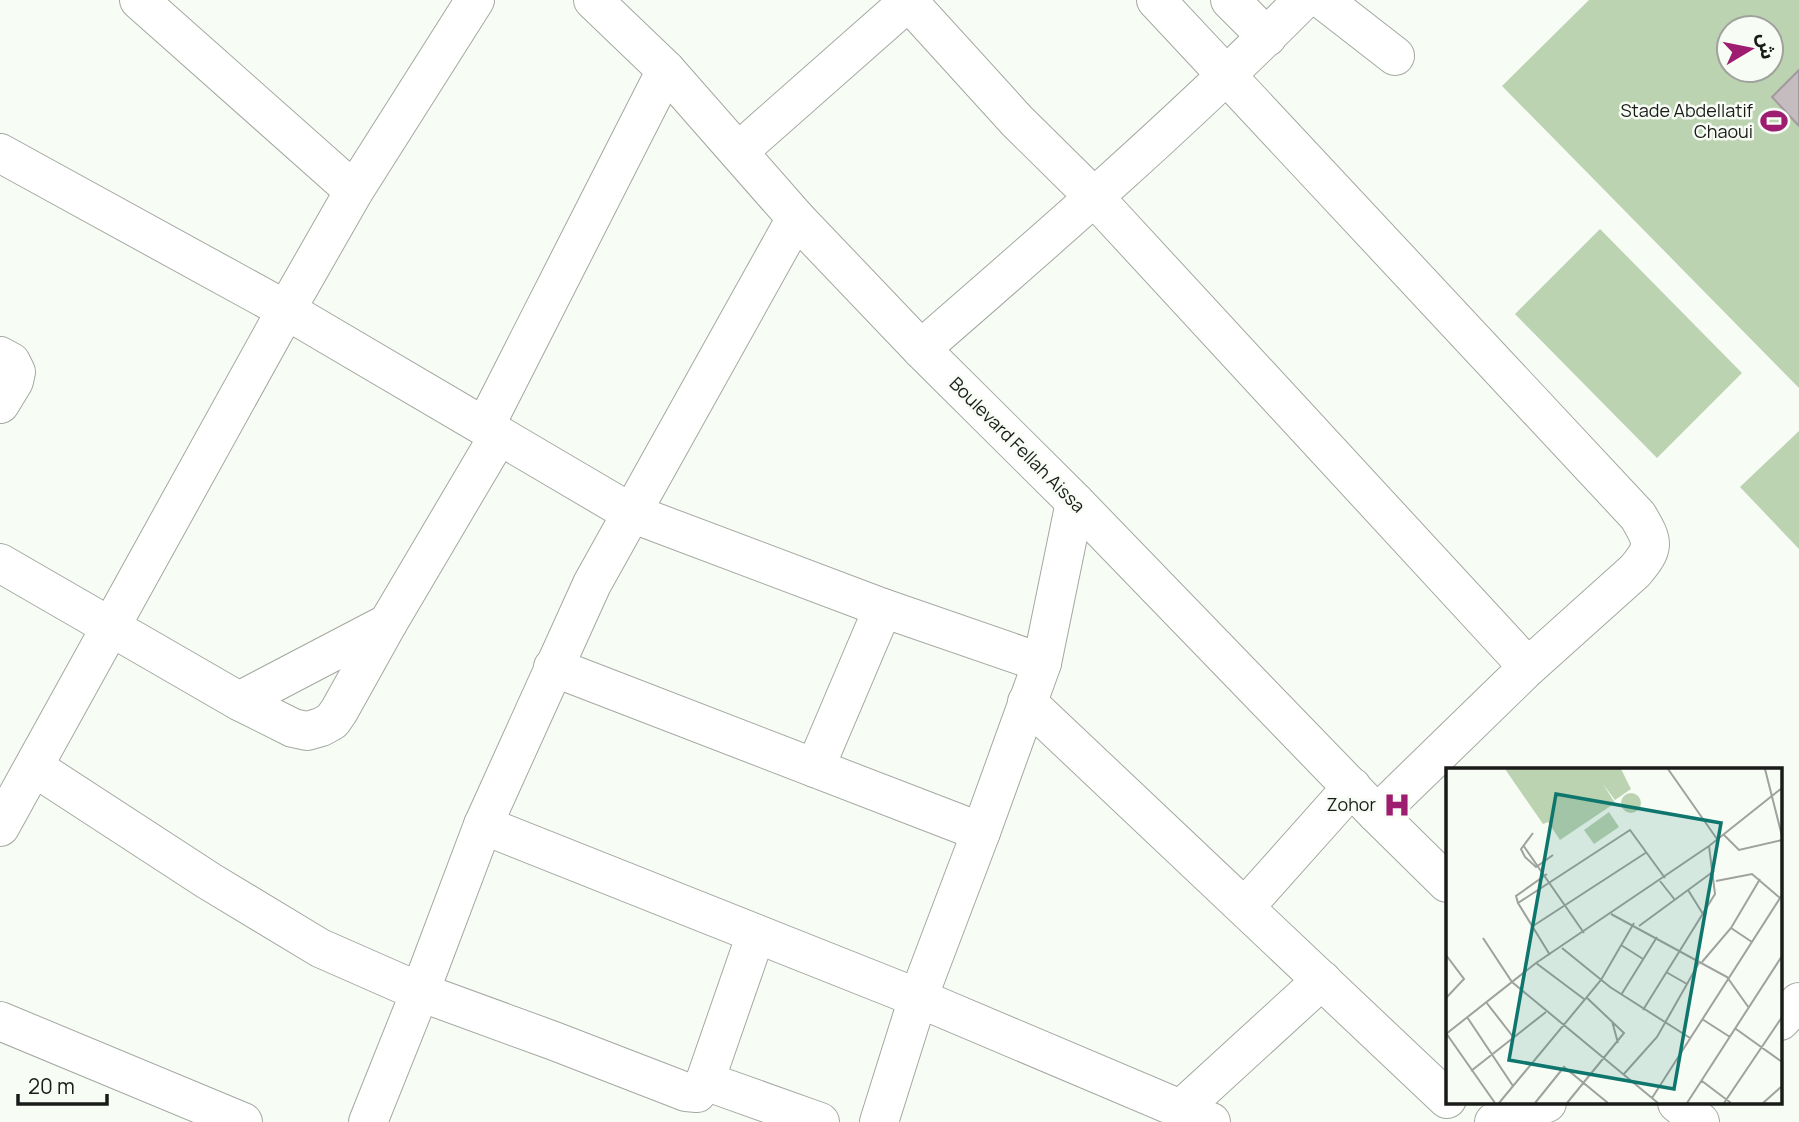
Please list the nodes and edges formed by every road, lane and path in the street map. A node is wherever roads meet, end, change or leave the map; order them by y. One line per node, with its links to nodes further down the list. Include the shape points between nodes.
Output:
1 (475, 0): 15 (street)
2 (593, 0): 11 (street, Boulevard Fellah Aissa)
3 (1156, 0): 12 (street)
4 (1230, 0): 9 (street)
5 (1303, 0): 9 (street)
6 (1323, 0): 10 (street)
7 (908, 1): 13 (street); 16 (street, via 1017,121)
8 (149, 3): 15 (street)
9 (1267, 37): 12 (street)
10 (1395, 56)
11 (666, 70): 13 (street, Boulevard Fellah Aissa); 22 (street)
12 (1227, 76): 16 (street); 31 (street, via 1638,516 1648,533 1647,556 1635,571)
13 (738, 151): 17 (street, Boulevard Fellah Aissa)
14 (0, 153): 18 (street)
15 (354, 191): 18 (street)
16 (1095, 198): 19 (street); 31 (street)
17 (796, 218): 19 (street, Boulevard Fellah Aissa); 24 (street)
18 (286, 310): 22 (street); 28 (street)
19 (921, 349): 23 (street, Boulevard Fellah Aissa)
20 (0, 356): 21 (street, via 11,362 16,372)
21 (0, 404)
22 (492, 431): 24 (street); 27 (street)
23 (1075, 502): 29 (street); 36 (street, Boulevard Fellah Aissa)
24 (631, 513): 26 (street); 30 (street)
25 (0, 563): 28 (street)
26 (883, 608): 29 (street); 35 (street)
27 (388, 623): 32 (street); 32 (street, via 332,721 321,727 293,728)
28 (111, 626): 32 (street); 34 (street)
29 (1042, 663): 33 (street)
30 (554, 667): 35 (street); 37 (street)
31 (1528, 667): 36 (street)
32 (239, 701)
33 (1027, 702): 39 (street); 41 (street)
34 (34, 767): 38 (street); 44 (street, via 265,916 320,948)
35 (815, 768): 39 (street)
36 (1364, 800): 40 (street, Boulevard Fellah Aissa); 41 (street)
37 (483, 825): 42 (street); 44 (street)
38 (0, 827)
39 (981, 832): 45 (street)
40 (1446, 882)
41 (1245, 907): 43 (street)
42 (756, 934): 45 (street); 49 (street)
43 (1322, 980): 50 (street); 53 (street)
44 (420, 992): 49 (street, via 690,1094 697,1093); 55 (street)
45 (918, 998): 53 (street); 57 (street)
46 (1799, 1002): 47 (street)
47 (1782, 1019)
48 (0, 1021): 54 (street)
49 (705, 1081): 56 (street)
50 (1446, 1098)
51 (1452, 1104): 58 (street)
52 (1544, 1104): 59 (street)
53 (1196, 1115)
54 (243, 1122)
55 (368, 1122)
56 (820, 1122)
57 (879, 1122)
58 (1471, 1122)
59 (1494, 1122)

